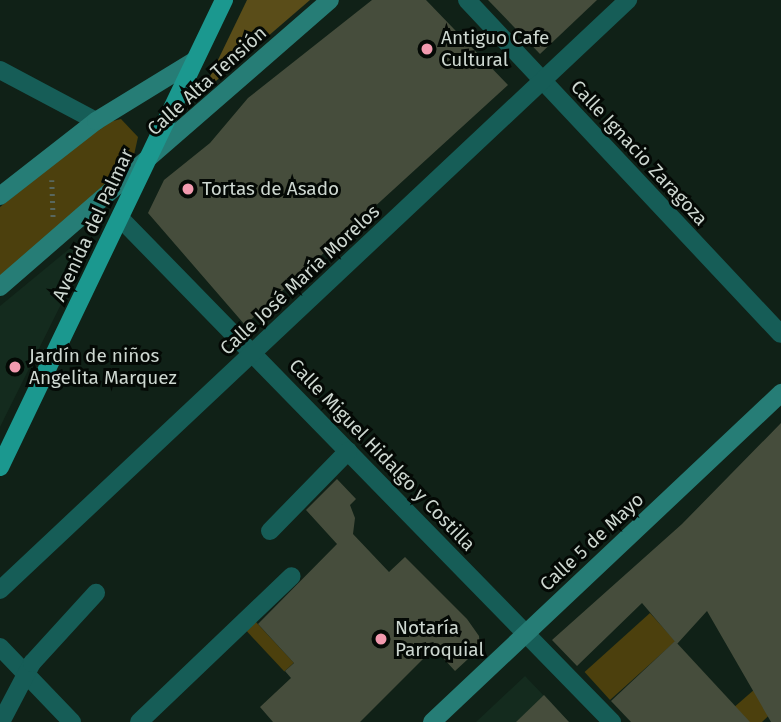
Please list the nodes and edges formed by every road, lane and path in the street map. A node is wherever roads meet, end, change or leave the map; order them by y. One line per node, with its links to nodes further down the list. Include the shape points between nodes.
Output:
1 (224, 0): 5 (main road, Avenida del Palmar)
2 (330, 0): 10 (street, Calle Alta Tensión)
3 (467, 0): 7 (street, Calle Ignacio Zaragoza)
4 (628, 0): 7 (street, Calle José María Morelos)
5 (194, 61): 8 (street); 10 (main road, Avenida del Palmar)
6 (0, 70): 8 (street)
7 (542, 81): 15 (street, Calle Ignacio Zaragoza); 16 (street, Calle José María Morelos)
8 (96, 121): 9 (street)
9 (52, 153): 11 (street); 13 (path)
10 (143, 166): 12 (main road, Avenida del Palmar); 13 (street, Calle Alta Tensión)
11 (0, 196)
12 (121, 219): 16 (street, Calle Miguel Hidalgo y Costilla); 19 (main road, Avenida del Palmar)
13 (54, 242): 14 (street, Calle Alta Tensión)
14 (0, 288)
15 (781, 334)
16 (253, 352): 18 (street, Calle Miguel Hidalgo y Costilla); 22 (street, Calle José María Morelos)
17 (781, 393): 24 (street, Calle 5 de Mayo)
18 (348, 451): 20 (street); 24 (street, Calle Miguel Hidalgo y Costilla)
19 (0, 467)
20 (270, 531)
21 (292, 576): 29 (street)
22 (0, 590)
23 (96, 593): 26 (street)
24 (527, 632): 30 (street, Calle 5 de Mayo); 31 (street, Calle Miguel Hidalgo y Costilla)
25 (0, 647): 26 (street)
26 (26, 674): 27 (street); 28 (street)
27 (1, 722)
28 (72, 722)
29 (139, 722)
30 (432, 722)
31 (612, 722)

